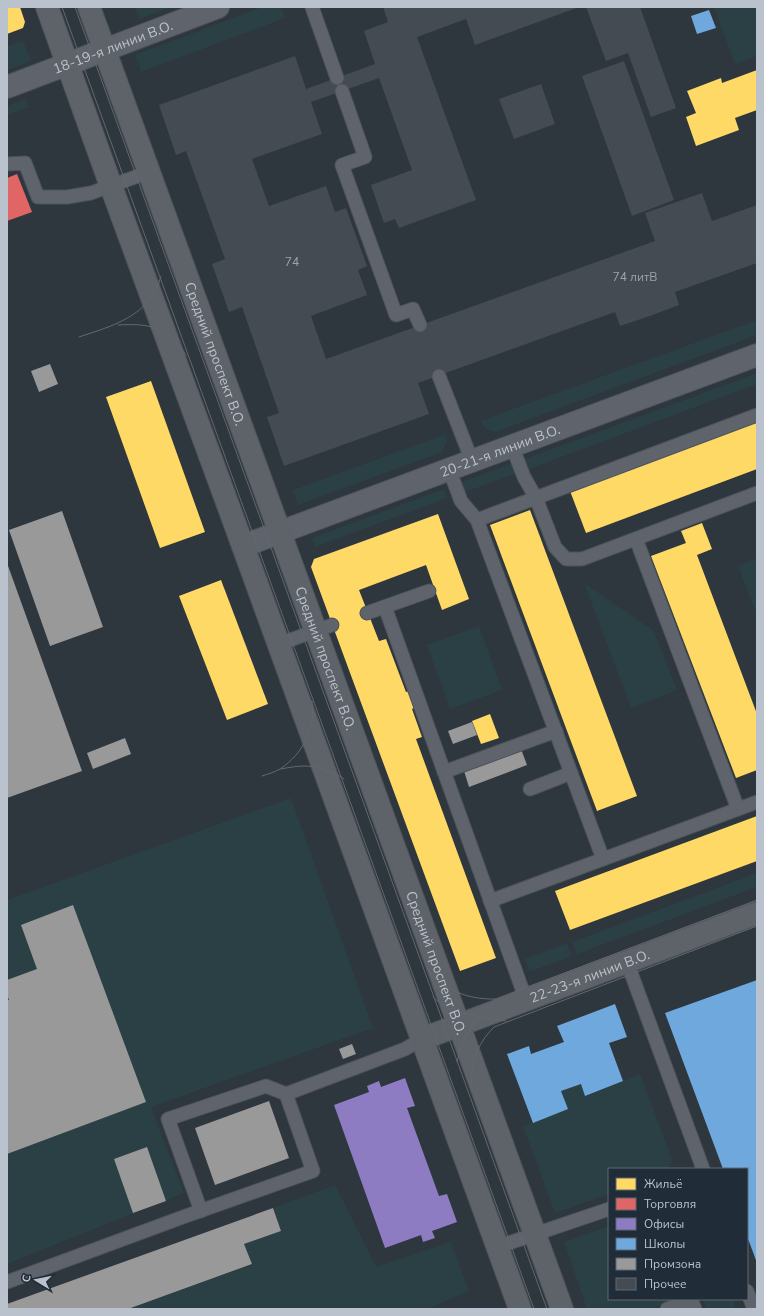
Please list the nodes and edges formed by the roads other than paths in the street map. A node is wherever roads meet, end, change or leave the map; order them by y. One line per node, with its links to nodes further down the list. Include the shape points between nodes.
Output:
1 (47, 7): 5 (main road, Средний проспект В.О.)
2 (89, 7): 5 (main road, Средний проспект В.О.)
3 (218, 7): 5 (street, 18-19-я линии В.О.)
4 (312, 7): 6 (lane)
5 (86, 56): 7 (street, 18-19-я линии В.О.); 10 (main road, Средний проспект В.О.); 11 (main road, Средний проспект В.О.)
6 (337, 78)
7 (7, 87)
8 (342, 91): 12 (lane, via 365,157 342,165 396,315 413,309)
9 (7, 164): 11 (lane, via 25,163 33,199 67,197)
10 (149, 172): 11 (lane); 22 (main road, Средний проспект В.О.)
11 (111, 186): 24 (main road, Средний проспект В.О.)
12 (420, 326)
13 (757, 355): 16 (street, 20-21-я линии В.О.)
14 (439, 376): 17 (lane)
15 (757, 415): 20 (lane)
16 (512, 446): 17 (street, 20-21-я линии В.О.); 20 (lane, via 524,477)
17 (472, 461): 18 (street, 20-21-я линии В.О.)
18 (449, 469): 21 (lane, via 461,501); 22 (street, 20-21-я линии В.О.)
19 (757, 493): 23 (lane)
20 (536, 498): 21 (lane); 23 (lane, via 555,547 566,559 582,559)
21 (477, 520): 30 (lane)
22 (280, 532): 24 (street, 20-21-я линии В.О.); 28 (main road, Средний проспект В.О.)
23 (636, 539): 35 (lane)
24 (243, 546): 29 (main road, Средний проспект В.О.)
25 (430, 591): 26 (lane)
26 (384, 607): 27 (lane); 31 (lane)
27 (367, 613)
28 (324, 628): 29 (lane); 41 (main road, Средний проспект В.О.)
29 (278, 644): 42 (main road, Средний проспект В.О.)
30 (556, 731): 31 (lane); 32 (lane)
31 (444, 772): 37 (lane)
32 (571, 774): 33 (lane); 36 (lane)
33 (530, 789)
34 (757, 802): 35 (lane)
35 (738, 809): 36 (lane)
36 (603, 859): 37 (lane)
37 (490, 901): 40 (lane)
38 (757, 913): 39 (main road, 22-23-я линии В.О.)
39 (627, 962): 40 (main road, 22-23-я линии В.О.); 44 (lane)
40 (526, 1000): 41 (main road, 22-23-я линии В.О.)
41 (459, 1025): 42 (main road, 22-23-я линии В.О.); 47 (main road, Средний проспект В.О.)
42 (422, 1039): 43 (lane, via 398,1052); 48 (main road, Средний проспект В.О.)
43 (286, 1094): 46 (lane, via 313,1171); 46 (lane, via 266,1086 168,1119)
44 (703, 1168)
45 (608, 1208): 47 (lane)
46 (201, 1211): 49 (lane)
47 (535, 1234): 48 (lane); 52 (main road, Средний проспект В.О.)
48 (497, 1247): 51 (main road, Средний проспект В.О.)
49 (7, 1282)
50 (748, 1294): 55 (lane)
51 (520, 1309)
52 (562, 1309)
53 (666, 1309): 54 (lane, via 691,1300)
54 (695, 1309)
55 (754, 1309)

